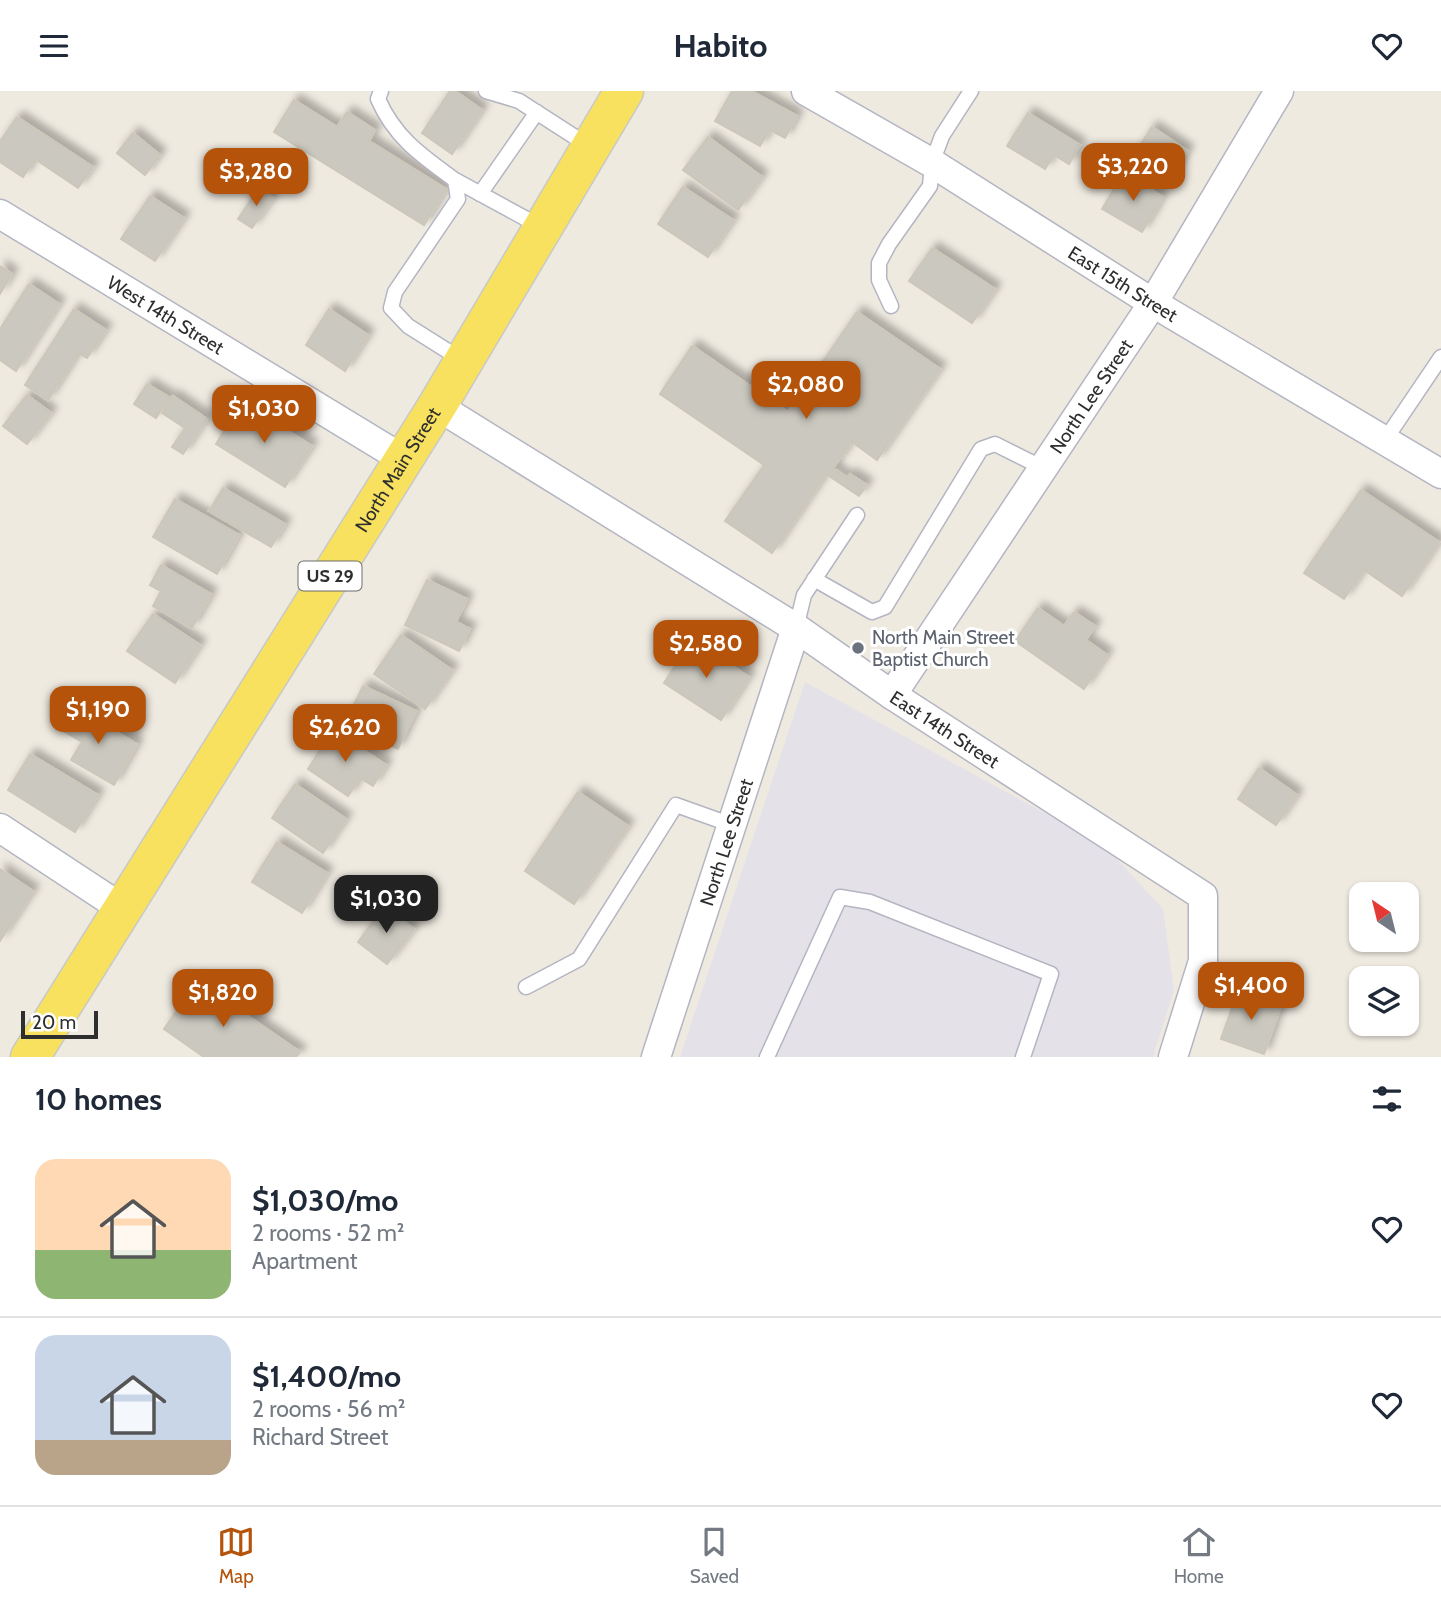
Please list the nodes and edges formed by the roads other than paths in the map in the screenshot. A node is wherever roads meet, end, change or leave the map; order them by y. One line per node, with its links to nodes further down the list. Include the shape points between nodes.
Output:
1 (381, 91): 10 (lane, via 378,99 385,114 408,145)
2 (486, 91): 7 (lane)
3 (624, 91): 8 (main road, North Main Street / US 29)
4 (806, 91): 9 (street, East 15th Street)
5 (971, 91): 9 (lane, via 942,136)
6 (1279, 91): 14 (street, North Lee Street)
7 (537, 112): 8 (lane); 11 (lane)
8 (591, 147): 13 (main road, North Main Street / US 29)
9 (932, 163): 14 (street, East 15th Street); 15 (lane, via 930,186 879,263 879,280)
10 (455, 180): 11 (lane); 17 (lane, via 458,199 394,292 391,308 408,326)
11 (480, 194): 13 (lane)
12 (0, 214): 20 (street, West 14th Street)
13 (543, 228): 17 (main road, North Main Street / US 29)
14 (1153, 303): 19 (street, East 15th Street); 21 (street, North Lee Street)
15 (891, 306)
16 (1441, 357): 19 (lane)
17 (463, 361): 18 (main road, North Main Street / US 29)
18 (437, 405): 20 (main road, North Main Street / US 29); 25 (street, East 14th Street)
19 (1385, 440): 22 (street, East 15th Street)
20 (403, 459): 29 (main road, North Main Street / US 29)
21 (1043, 468): 24 (lane, via 995,444 981,449 885,607 873,612); 26 (street, North Lee Street)
22 (1441, 474)
23 (857, 515): 24 (lane)
24 (814, 579): 25 (lane, via 804,595)
25 (796, 628): 26 (street, East 14th Street); 27 (street, North Lee Street)
26 (892, 695): 35 (street, East 14th Street, via 1203,896 1203,961)
27 (732, 825): 30 (lane, via 676,805 579,959); 32 (street, North Lee Street)
28 (0, 828): 29 (street)
29 (123, 909): 31 (main road, North Main Street / US 29)
30 (526, 987)
31 (30, 1057)
32 (656, 1057)
33 (766, 1057): 34 (lane, via 839,897 870,902 1051,974)
34 (1023, 1057)
35 (1173, 1057)

